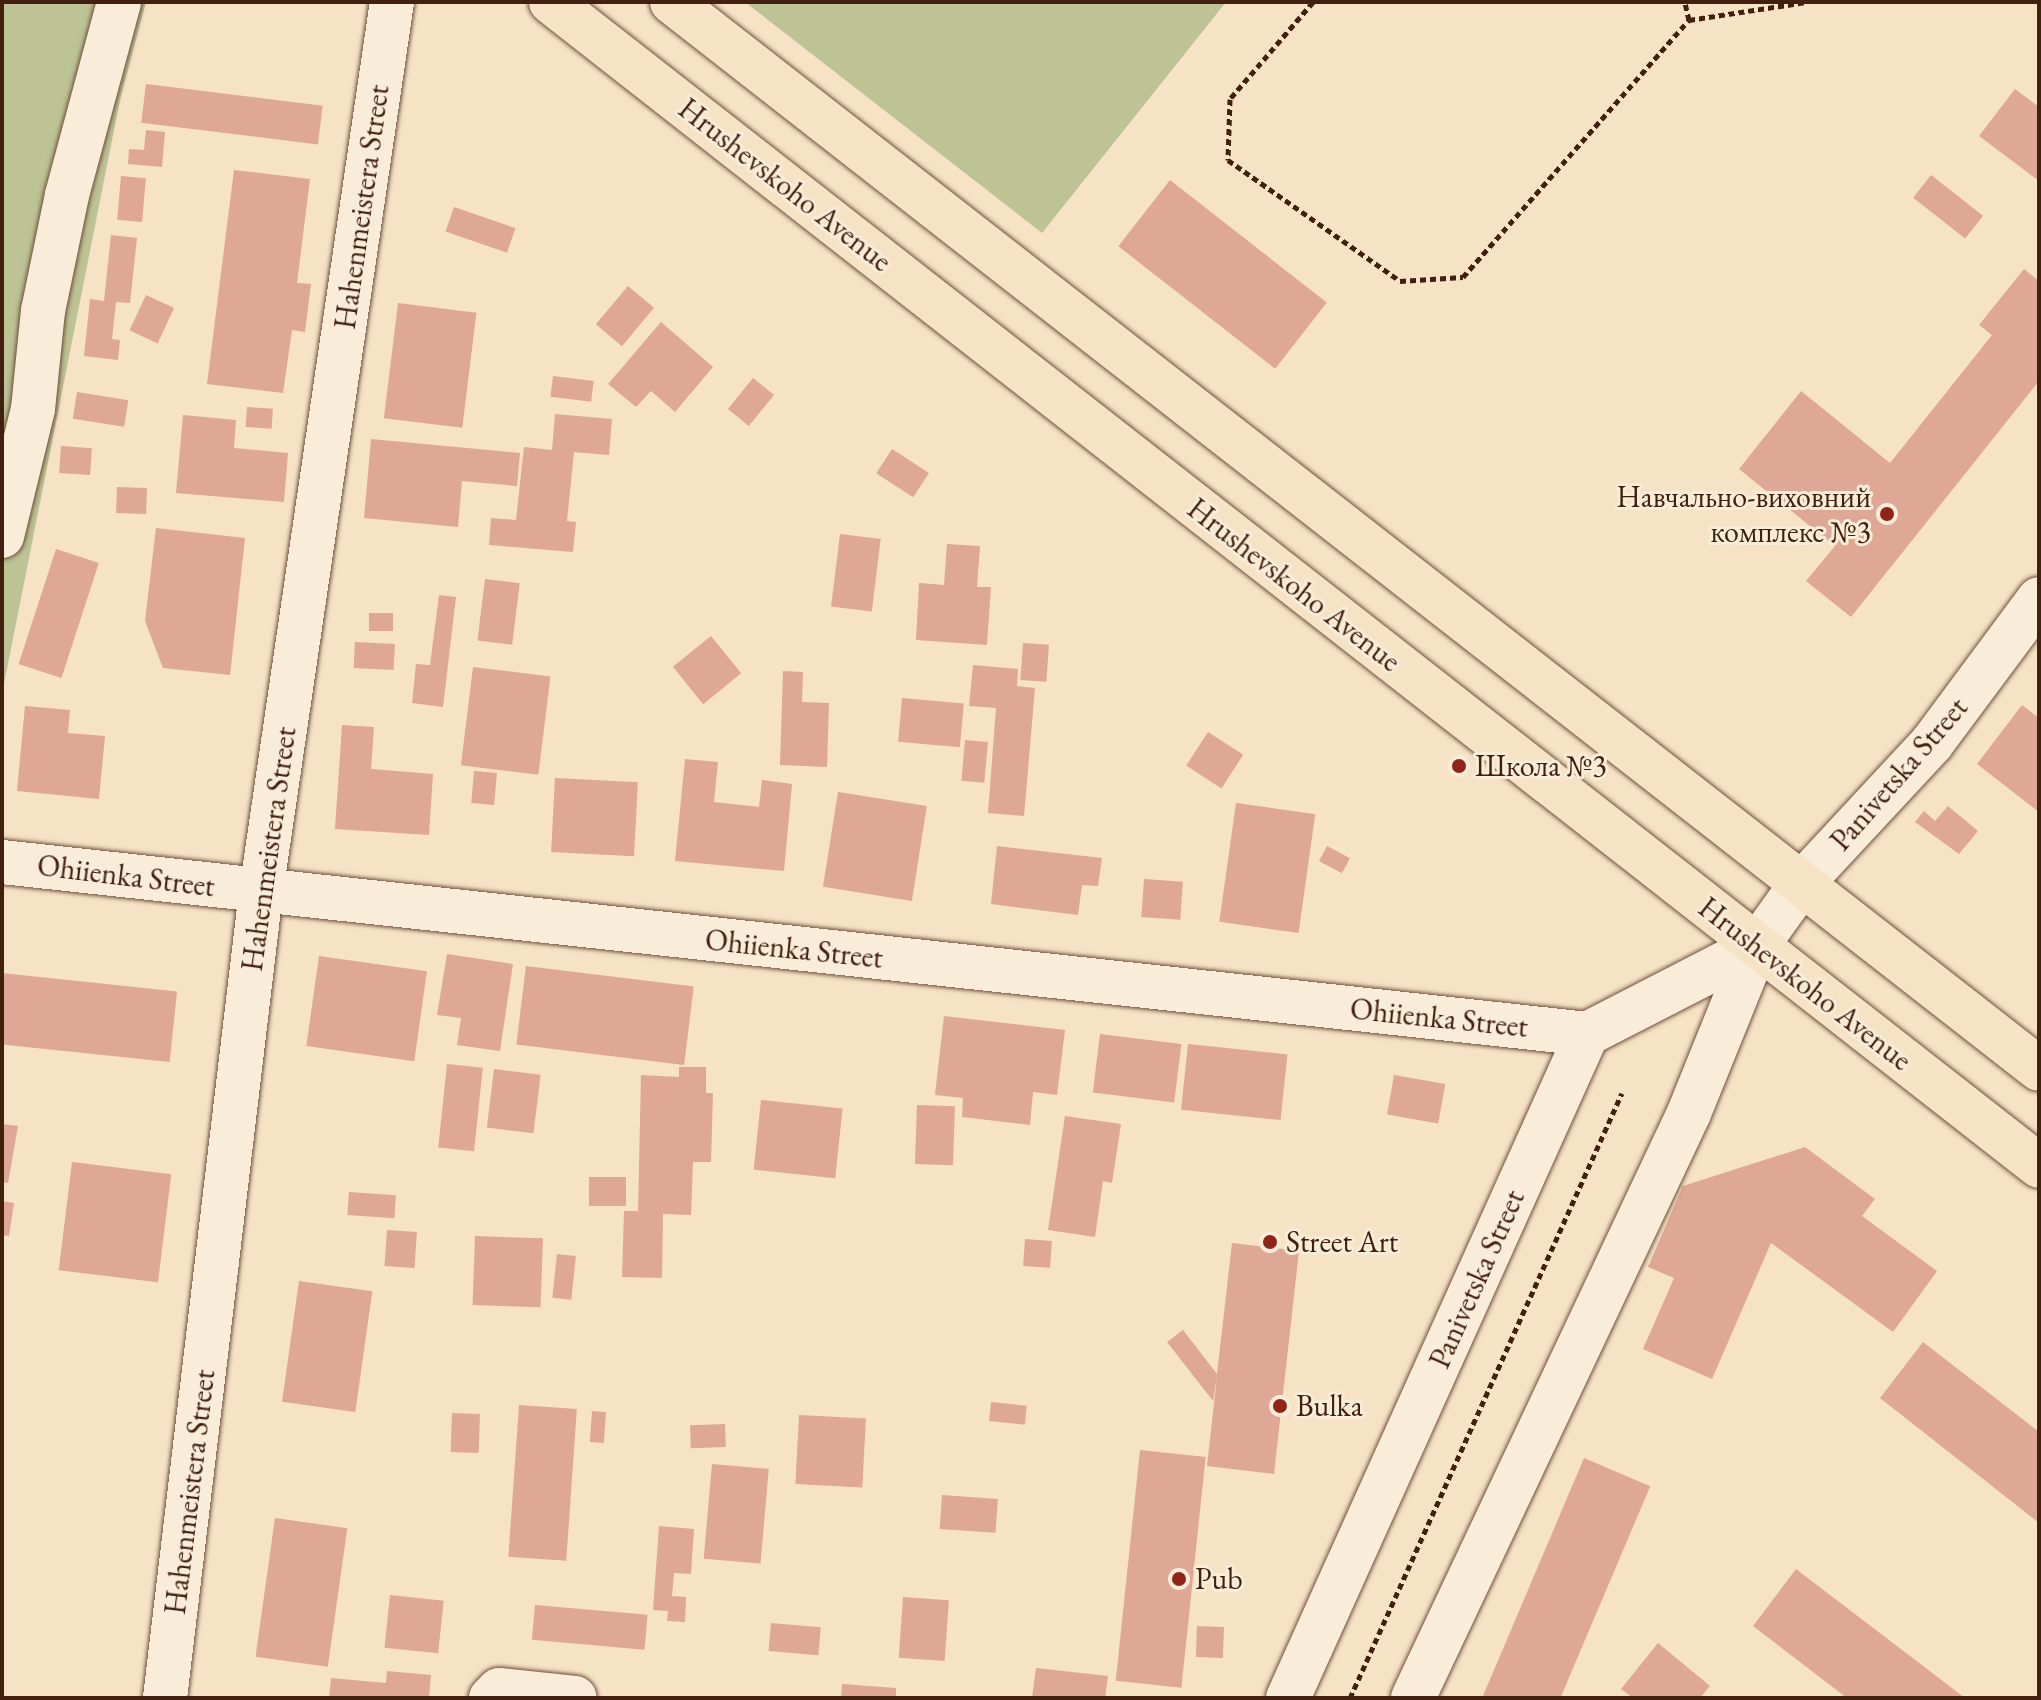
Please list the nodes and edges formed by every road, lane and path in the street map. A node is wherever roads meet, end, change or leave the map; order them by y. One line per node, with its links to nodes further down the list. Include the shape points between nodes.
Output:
1 (119, 2): 9 (street, via 99,61 64,210 43,311 33,409)
2 (392, 2): 13 (street, Hahenmeistera Street)
3 (551, 2): 14 (main road, Hrushevskoho Avenue)
4 (672, 2): 12 (main road)
5 (1313, 2): 8 (path, via 1230,99 1228,160 1400,281 1463,277)
6 (1685, 2): 8 (path)
7 (1806, 2): 8 (path)
8 (1689, 20)
9 (2, 536)
10 (2039, 599): 12 (street, Panivetska Street, via 1932,743)
11 (2, 862): 13 (street, Ohiienka Street)
12 (1802, 883): 14 (street, Panivetska Street); 16 (main road)
13 (261, 892): 15 (street, Ohiienka Street); 19 (street, Hahenmeistera Street)
14 (1756, 947): 15 (street, Panivetska Street); 18 (main road, Hrushevskoho Avenue); 24 (street, Panivetska Street, via 1689,1113)
15 (1587, 1034): 22 (street, Panivetska Street)
16 (2039, 1069)
17 (1622, 1093): 23 (path)
18 (2039, 1166)
19 (165, 1698)
20 (491, 1698): 21 (street, via 499,1690)
21 (575, 1698)
22 (1288, 1698)
23 (1350, 1698)
24 (1413, 1698)

